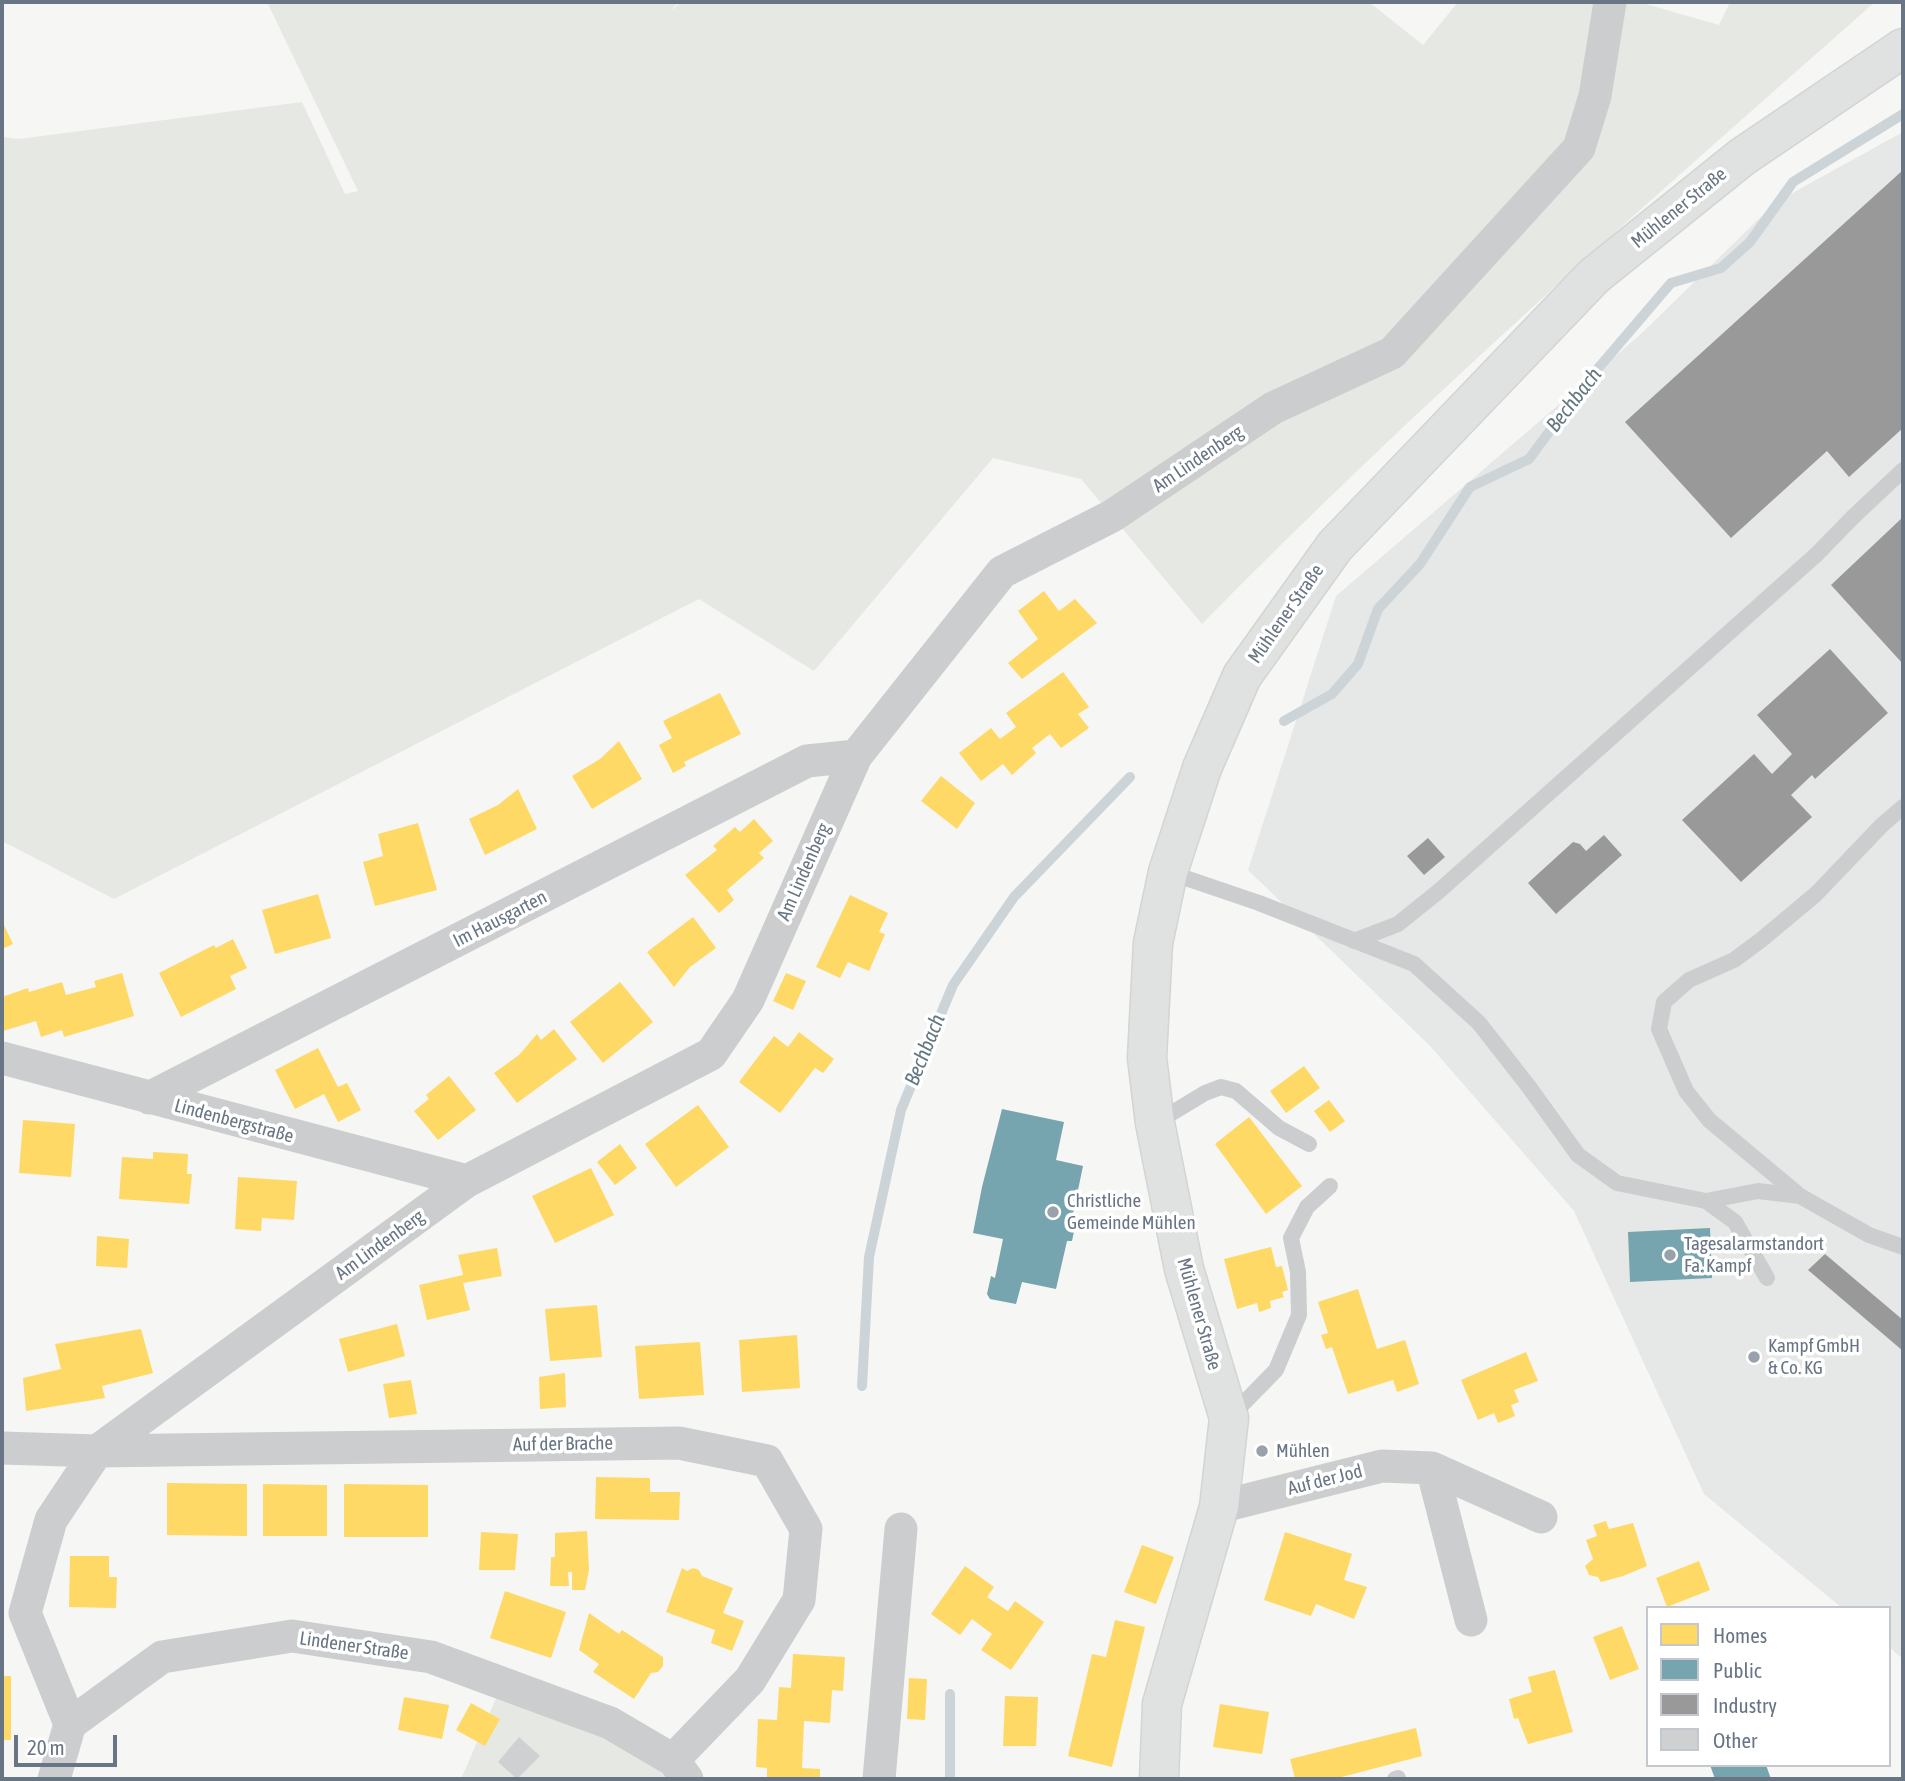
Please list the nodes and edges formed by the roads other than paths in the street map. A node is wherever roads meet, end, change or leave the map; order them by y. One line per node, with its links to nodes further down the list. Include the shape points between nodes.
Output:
1 (1610, 2): 4 (street, Am Lindenberg, via 1595,96 1579,148 1392,353 1273,408 1112,516 1002,572)
2 (1903, 48): 6 (main road, Mühlener Straße, via 1742,157 1594,276 1335,546 1242,676 1202,768)
3 (1903, 470): 7 (lane, via 1817,554 1439,891 1398,924)
4 (856, 756): 9 (street, Im Hausgarten, via 807,761); 12 (street, Am Lindenberg, via 748,1000 711,1054)
5 (1903, 807): 14 (lane, via 1816,894 1761,940 1734,961 1689,980 1664,1002 1660,1029 1686,1091 1709,1120)
6 (1168, 872): 7 (lane); 10 (main road, Mühlener Straße, via 1153,943 1147,1058)
7 (1354, 941): 15 (lane, via 1414,964 1479,1024 1578,1155 1617,1183)
8 (2, 1058): 9 (street, Lindenbergstraße)
9 (149, 1098): 12 (street, Lindenbergstraße)
10 (1155, 1124): 11 (lane, via 1221,1087 1236,1091 1279,1128); 18 (main road, Mühlener Straße, via 1184,1269)
11 (1309, 1144)
12 (467, 1181): 20 (street, Am Lindenberg)
13 (1330, 1186): 18 (lane, via 1307,1207 1291,1238 1300,1315 1276,1370)
14 (1800, 1196): 15 (lane, via 1758,1191); 16 (lane, via 1869,1235)
15 (1706, 1200): 17 (lane, via 1735,1222)
16 (1903, 1247)
17 (1767, 1278)
18 (1229, 1418): 22 (main road, Mühlener Straße)
19 (2, 1448): 20 (street, Auf der Brache)
20 (97, 1451): 26 (street, Am Lindenberg, via 51,1520 25,1613); 27 (street, Auf der Brache, via 679,1443 767,1461 806,1530 799,1600 750,1680)
21 (1432, 1468): 22 (street, Auf der Jod, via 1382,1466); 23 (street, Auf der Jod); 25 (street)
22 (1219, 1507): 30 (main road, Mühlener Straße, via 1162,1704)
23 (1541, 1517)
24 (901, 1529): 29 (street)
25 (1471, 1620)
26 (70, 1724): 27 (street, Lindener Straße, via 162,1657 292,1636 430,1657 610,1723); 28 (street)
27 (680, 1770)
28 (54, 1779)
29 (880, 1779)
30 (1159, 1779)

